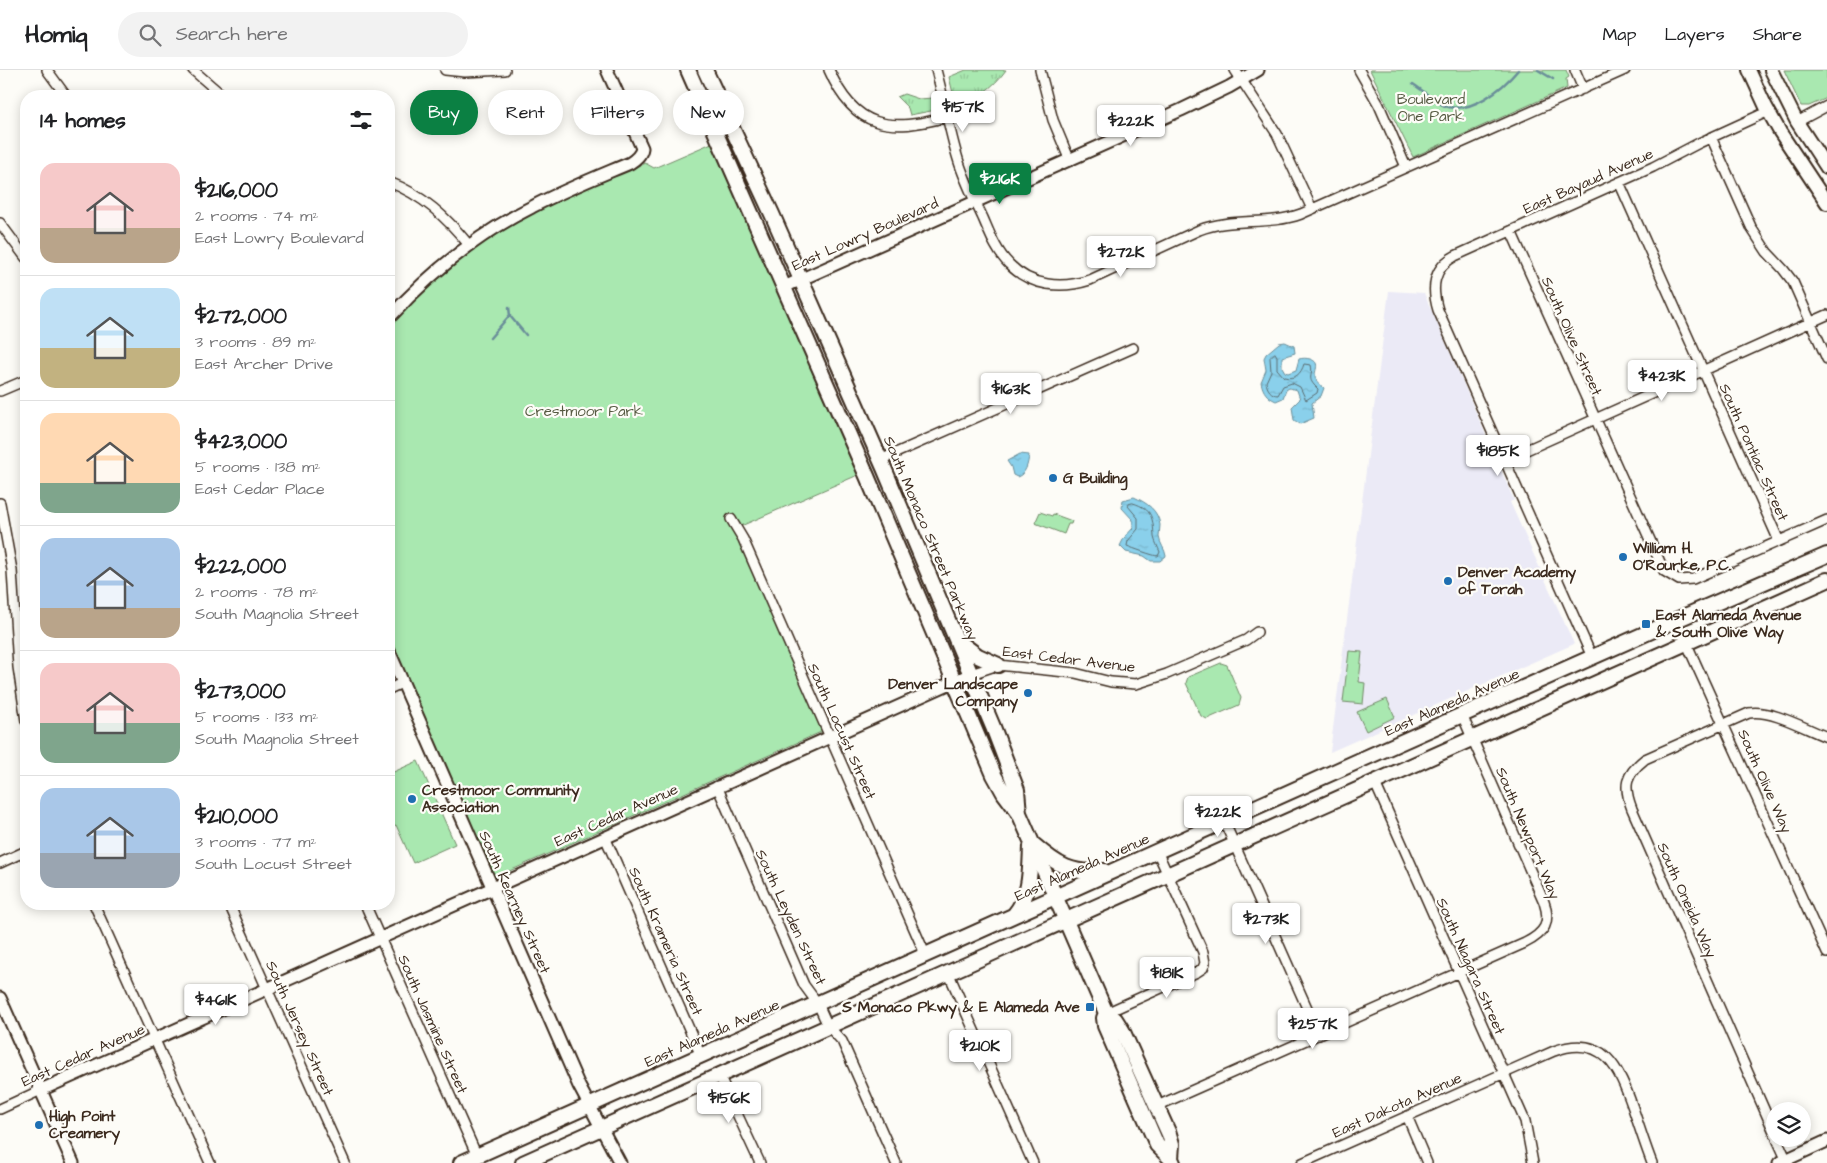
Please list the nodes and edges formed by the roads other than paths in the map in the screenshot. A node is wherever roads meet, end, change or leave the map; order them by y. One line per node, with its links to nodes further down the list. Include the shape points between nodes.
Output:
1 (47, 70): 20 (street)
2 (193, 70): 21 (street)
3 (445, 70): 4 (street)
4 (505, 70)
5 (607, 70): 37 (street, via 642,148 638,157 532,207)
6 (688, 70): 40 (main road, South Monaco Street Parkway)
7 (705, 70): 39 (main road, South Monaco Street Parkway)
8 (829, 70): 24 (street, via 848,102 876,121 909,126)
9 (936, 70): 24 (street)
10 (1040, 70): 27 (street, via 1052,120)
11 (1235, 70): 18 (street)
12 (1258, 70): 18 (street, East Lowry Boulevard)
13 (1359, 70): 28 (street, via 1376,98)
14 (1574, 70): 19 (street)
15 (1624, 70): 19 (street)
16 (1750, 70): 23 (main road)
17 (1771, 70): 25 (main road)
18 (1242, 80): 27 (street, East Lowry Boulevard); 34 (street, via 1277,134)
19 (1583, 89): 28 (street)
20 (62, 90)
21 (216, 90)
22 (1827, 106): 25 (street)
23 (1768, 112): 26 (street, East Bayaud Avenue); 33 (main road)
24 (948, 117): 32 (street, via 959,161)
25 (1797, 122): 29 (main road)
26 (1711, 137): 30 (street, East Bayaud Avenue); 43 (street, via 1752,229 1793,282)
27 (1070, 161): 32 (street, East Lowry Boulevard)
28 (1406, 167): 34 (street)
29 (1827, 168)
30 (1619, 182): 36 (street, East Bayaud Avenue); 46 (street, South Pontiac Street)
31 (395, 185): 37 (street, via 442,214)
32 (976, 202): 34 (street, via 992,240 1008,264 1022,275 1058,286 1090,280 1214,224 1279,220); 39 (street, East Lowry Boulevard)
33 (1827, 203)
34 (1312, 209)
35 (0, 223): 38 (street)
36 (1511, 231): 50 (street, South Olive Street); 52 (street, East Bayaud Avenue, via 1445,262 1438,271 1434,289 1438,310)
37 (469, 245): 41 (street, via 418,286)
38 (20, 250)
39 (801, 280): 40 (street, East Lowry Boulevard); 51 (main road, South Monaco Street Parkway)
40 (784, 287): 49 (main road, South Monaco Street Parkway)
41 (395, 311)
42 (1827, 315): 43 (street)
43 (1811, 322): 45 (street); 46 (street)
44 (1133, 348): 51 (street)
45 (1827, 359)
46 (1703, 370): 50 (street); 58 (street, South Pontiac Street)
47 (20, 383): 48 (street)
48 (0, 391)
49 (836, 404): 51 (main road, via 853,426 865,452); 53 (main road, South Monaco Street Parkway)
50 (1594, 419): 52 (street); 58 (street, South Olive Street, via 1659,564 1669,576 1679,580 1699,577)
51 (880, 460): 57 (main road, South Monaco Street Parkway)
52 (1504, 460): 65 (street)
53 (867, 476): 57 (main road, via 875,476 881,482 891,506); 70 (main road, South Monaco Street Parkway)
54 (0, 503): 68 (street, via 12,570)
55 (731, 519): 75 (street, South Locust Street, via 743,539)
56 (1827, 520): 58 (street)
57 (907, 524): 63 (main road, South Monaco Street Parkway)
58 (1779, 541)
59 (1827, 556): 61 (main road, East Alameda Avenue)
60 (1827, 580): 64 (main road)
61 (1676, 620): 64 (street, South Olive Way); 65 (main road, East Alameda Avenue)
62 (1257, 632): 66 (street, East Cedar Avenue, via 1175,671 1136,684)
63 (956, 639): 66 (main road, via 978,656); 69 (main road, South Monaco Street Parkway)
64 (1688, 644): 74 (street, South Olive Way); 77 (main road)
65 (1592, 657): 73 (main road, East Alameda Avenue)
66 (998, 664): 69 (street, East Cedar Avenue)
67 (395, 666): 71 (street, South Kearney Street)
68 (20, 673)
69 (970, 674): 70 (street, East Cedar Avenue); 80 (main road, South Monaco Street Parkway, via 1012,774 1019,796)
70 (954, 682): 75 (street, East Cedar Avenue); 80 (main road, South Monaco Street Parkway, via 994,775)
71 (402, 683): 72 (street); 90 (street, South Kearney Street)
72 (395, 686)
73 (1462, 715): 77 (street, South Newport Way); 81 (main road, East Alameda Avenue)
74 (1724, 724): 76 (street, South Oneida Way, via 1749,713 1762,713); 98 (street, South Olive Way); 116 (street, South Oneida Way, via 1645,759 1630,775 1626,791)
75 (830, 736): 79 (street, East Cedar Avenue); 99 (street, South Locust Street)
76 (1827, 737)
77 (1472, 740): 78 (main road); 101 (street, South Newport Way, via 1544,902 1547,918 1543,930 1531,940)
78 (1375, 783): 84 (main road); 101 (street, South Niagara Street)
79 (717, 786): 82 (street, East Cedar Avenue); 104 (street, South Leyden Street, via 804,985)
80 (1019, 813): 83 (main road, South Monaco Street Parkway)
81 (1224, 821): 84 (street); 85 (main road, East Alameda Avenue)
82 (605, 837): 90 (street, East Cedar Avenue); 109 (street, South Krameria Street)
83 (1031, 843): 88 (main road, via 1051,860 1070,870 1086,873); 91 (main road, South Monaco Street Parkway); 95 (main road, via 1028,888)
84 (1234, 845): 89 (main road); 107 (street)
85 (1157, 851): 88 (main road, East Alameda Avenue); 89 (street)
86 (20, 854): 87 (street)
87 (0, 863)
88 (1117, 869): 91 (main road, East Alameda Avenue)
89 (1168, 875): 96 (main road); 105 (street, via 1206,963 1197,972)
90 (492, 888): 97 (street, East Cedar Avenue); 113 (street, South Kearney Street, via 579,1086)
91 (1054, 897): 95 (main road, East Alameda Avenue); 96 (main road, South Monaco Street Parkway)
92 (97, 910): 108 (street)
93 (233, 910): 102 (street, South Jersey Street)
94 (368, 910): 97 (street, South Jasmine Street)
95 (1014, 915): 99 (main road, East Alameda Avenue)
96 (1065, 921): 100 (main road); 105 (main road, South Monaco Street Parkway)
97 (380, 938): 102 (street, East Cedar Avenue); 121 (street, South Jasmine Street)
98 (1827, 953)
99 (926, 956): 104 (main road, East Alameda Avenue)
100 (948, 972): 106 (main road); 133 (street)
101 (1459, 973): 107 (street, South Newport Way); 110 (street, South Niagara Street)
102 (267, 989): 108 (street, East Cedar Avenue); 127 (street, South Jersey Street)
103 (0, 998): 112 (street)
104 (818, 1004): 106 (street, South Leyden Street); 109 (main road, East Alameda Avenue)
105 (1106, 1013): 114 (main road, via 1122,1030); 123 (main road, via 1105,1026 1153,1136)
106 (828, 1026): 111 (main road); 132 (street, South Leyden Street, via 842,1041)
107 (1319, 1035): 114 (street, South Newport Way)
108 (155, 1039): 112 (street, East Cedar Avenue); 126 (street)
109 (701, 1056): 113 (main road, East Alameda Avenue)
110 (1504, 1073): 117 (street, East Dakota Avenue); 136 (street, South Niagara Street, via 1528,1131); 137 (street, via 1567,1047 1585,1048 1602,1054 1620,1075)
111 (719, 1075): 118 (main road); 131 (street)
112 (41, 1090): 115 (street, East Cedar Avenue); 125 (street)
113 (591, 1105): 118 (street, South Kearney Street); 121 (main road, East Alameda Avenue)
114 (1157, 1106): 123 (main road, via 1172,1141)
115 (0, 1109)
116 (1766, 1114)
117 (1407, 1116): 122 (street, East Dakota Avenue); 135 (street)
118 (602, 1127): 129 (main road); 130 (street, South Kearney Street)
119 (1827, 1141): 124 (street)
120 (1779, 1147): 124 (street)
121 (477, 1156): 128 (main road, East Alameda Avenue)
122 (1322, 1159): 134 (street, East Dakota Avenue)
123 (1168, 1162)
124 (1784, 1162)
125 (73, 1163)
126 (210, 1163)
127 (345, 1163)
128 (461, 1163)
129 (523, 1163)
130 (620, 1163)
131 (760, 1163)
132 (896, 1163)
133 (1033, 1163)
134 (1302, 1163)
135 (1427, 1163)
136 (1533, 1163)
137 (1652, 1163)

